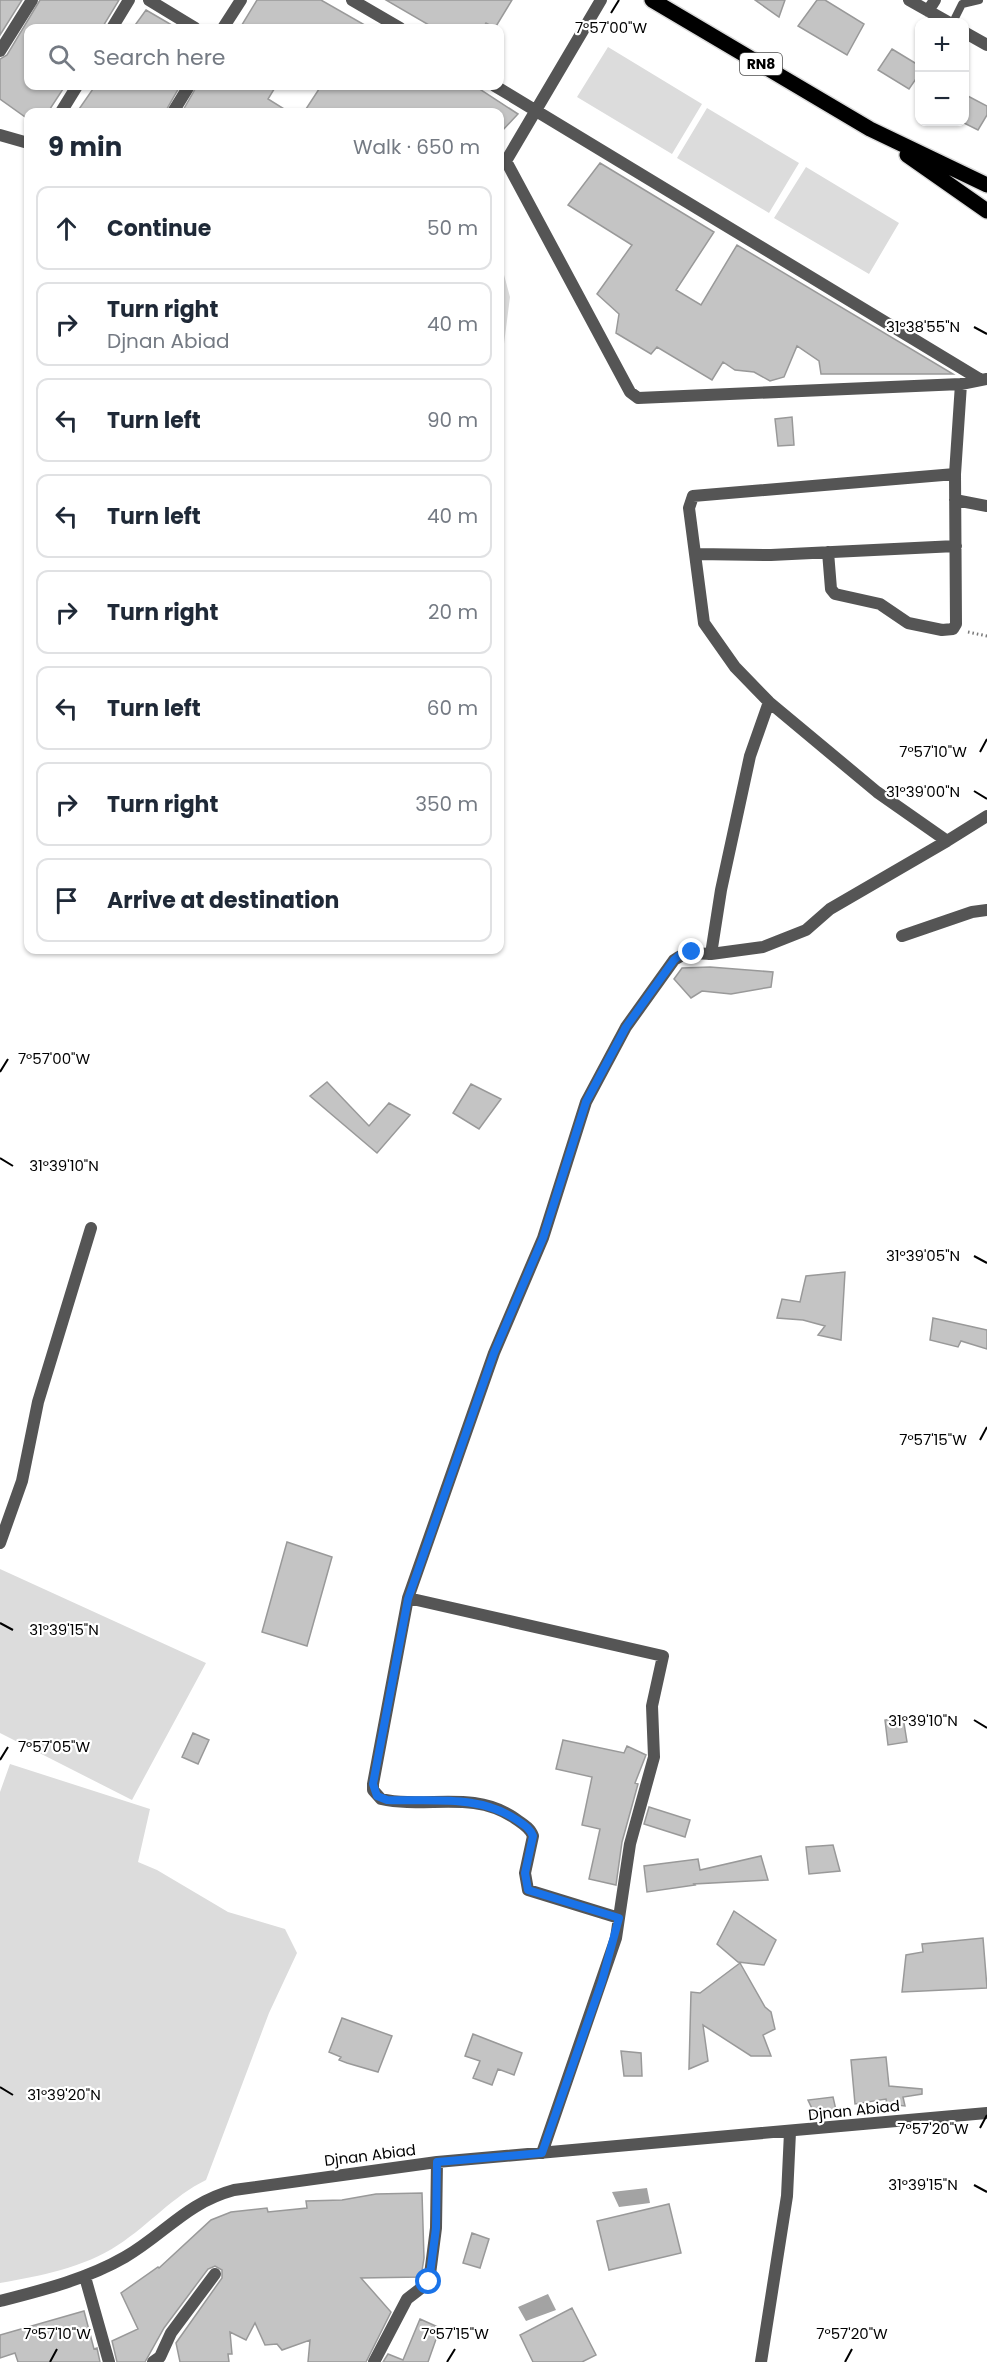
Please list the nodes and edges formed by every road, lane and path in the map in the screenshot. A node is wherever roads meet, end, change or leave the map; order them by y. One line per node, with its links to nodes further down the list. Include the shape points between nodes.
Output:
1 (32, 0): 20 (street)
2 (129, 0): 14 (street)
3 (149, 0): 15 (street)
4 (241, 0): 16 (street)
5 (352, 0): 17 (street)
6 (601, 0): 26 (street)
7 (652, 0): 27 (main road, RN8)
8 (909, 0): 11 (street)
9 (935, 0): 11 (street)
10 (979, 0): 13 (lane, via 962,4)
11 (928, 11): 12 (street)
12 (941, 18)
13 (955, 18)
14 (114, 24)
15 (188, 24)
16 (226, 24)
17 (393, 24)
18 (969, 35): 19 (street)
19 (987, 45)
20 (0, 51)
21 (75, 90): 24 (street)
22 (187, 90): 25 (street)
23 (502, 90): 26 (street)
24 (63, 108)
25 (175, 108)
26 (538, 111): 30 (street); 34 (street)
27 (870, 129): 32 (main road, RN8); 33 (main road, RN8)
28 (0, 135): 29 (street)
29 (24, 142)
30 (504, 161)
31 (504, 164): 35 (street, via 630,392 638,398)
32 (987, 185)
33 (987, 211)
34 (984, 380): 35 (street)
35 (962, 384): 36 (street)
36 (955, 474): 37 (street); 41 (street, via 693,496 689,508)
37 (956, 500): 38 (street); 39 (street)
38 (987, 506)
39 (956, 546): 40 (street); 40 (street, via 956,624 948,630 908,623 880,604 835,594 831,589)
40 (828, 552): 41 (street)
41 (696, 554): 42 (street, via 704,623 735,667)
42 (769, 702): 44 (street, via 877,792); 47 (street, via 750,756)
43 (987, 816): 44 (street)
44 (947, 841): 47 (street, via 830,909 806,930 763,947)
45 (987, 910): 46 (street)
46 (902, 936)
47 (711, 954): 50 (street, via 692,952 674,960 626,1027 586,1102 543,1238 494,1353)
48 (91, 1228): 49 (street, via 38,1402 22,1481)
49 (0, 1543)
50 (408, 1599): 51 (street, via 373,1784 377,1796 387,1800 480,1803 509,1815 527,1826 533,1836 525,1873 528,1890); 51 (street, via 663,1656 652,1706 654,1757 630,1844)
51 (619, 1918): 54 (street, via 602,1981)
52 (987, 2113): 53 (street, Djnan Abiad)
53 (790, 2132): 54 (street, Djnan Abiad); 62 (street, via 787,2196)
54 (542, 2153): 55 (street, Djnan Abiad)
55 (437, 2162): 57 (street, Djnan Abiad, via 213,2195 192,2206 126,2257); 61 (street, via 436,2228 429,2282 407,2299)
56 (215, 2274): 60 (street)
57 (85, 2277): 58 (street, Djnan Abiad); 59 (street)
58 (0, 2301)
59 (109, 2362)
60 (153, 2362)
61 (374, 2362)
62 (761, 2362)

